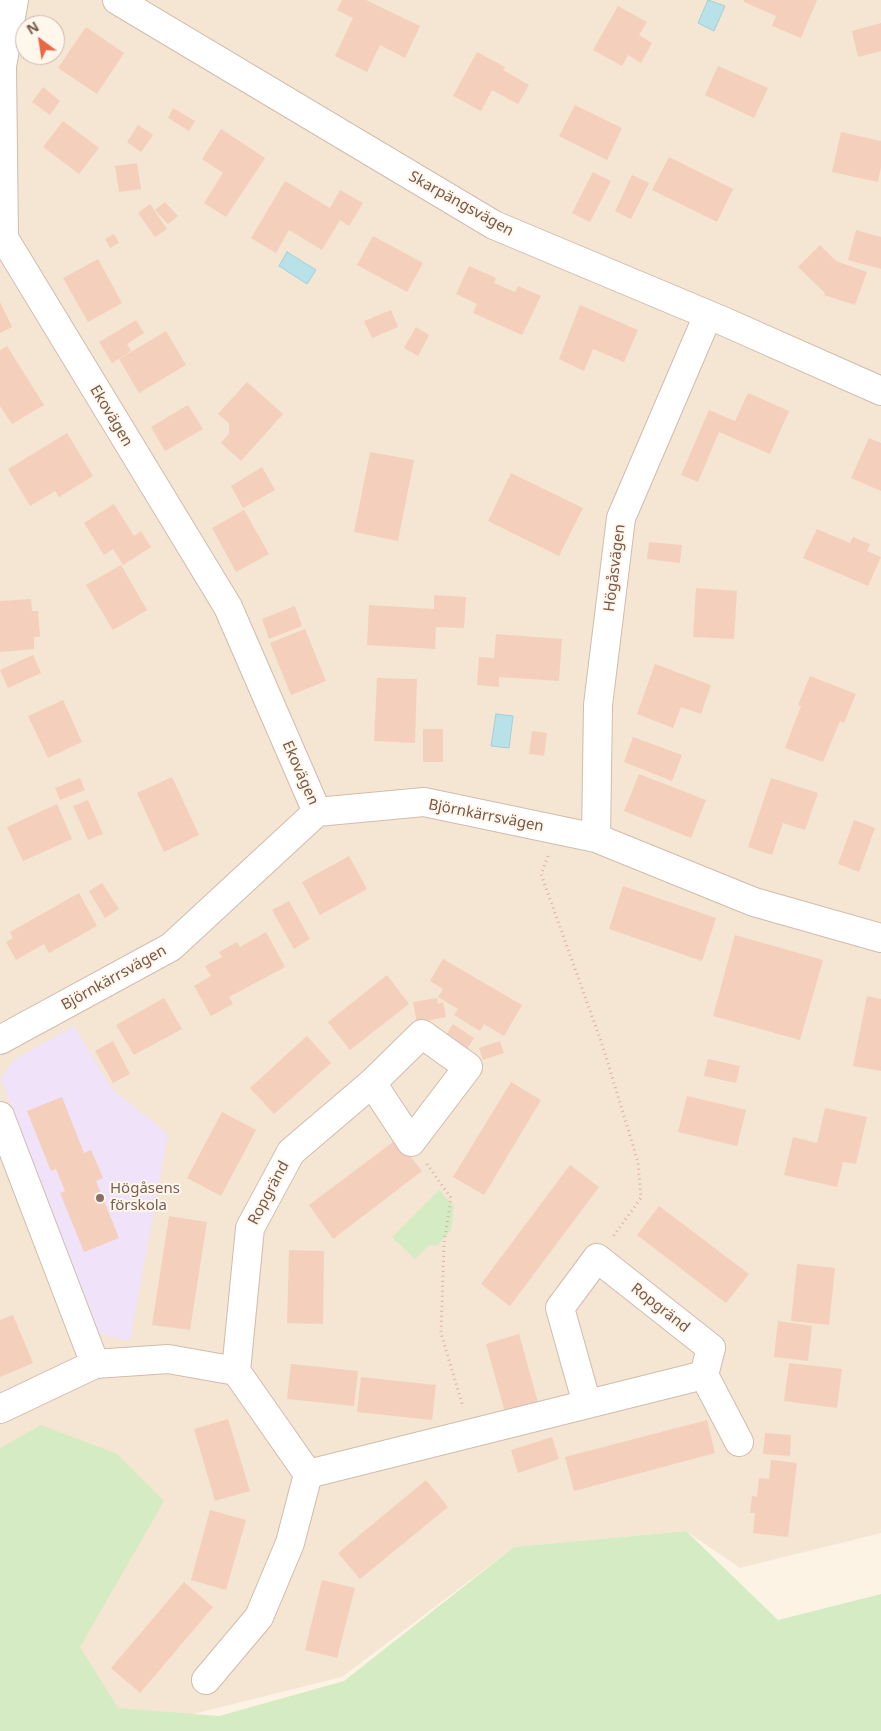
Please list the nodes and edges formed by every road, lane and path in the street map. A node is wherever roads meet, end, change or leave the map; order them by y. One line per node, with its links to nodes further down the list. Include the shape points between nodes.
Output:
1 (14, 0): 5 (street, Ekovägen, via 2,66 4,238 228,607)
2 (117, 0): 3 (street, Skarpängsvägen, via 494,225)
3 (708, 315): 4 (street, Skarpängsvägen); 7 (street, Högåsvägen, via 621,518 598,705)
4 (881, 391)
5 (317, 812): 6 (street, Björnkärrsvägen, via 424,802); 9 (street, Björnkärrsvägen, via 171,947)
6 (558, 830): 7 (street, Björnkärrsvägen); 13 (path, via 541,874 602,1044 638,1162 641,1198)
7 (596, 838): 8 (street, Björnkärrsvägen, via 754,902)
8 (881, 938)
9 (0, 1040)
10 (372, 1083): 12 (street); 12 (street, Ropgränd, via 422,1034 468,1067); 15 (street, Ropgränd, via 291,1152 250,1228)
11 (0, 1116): 14 (street)
12 (411, 1142): 19 (path, via 450,1198 444,1243 441,1333)
13 (597, 1258): 16 (street, Ropgränd, via 710,1348); 17 (street, via 560,1308)
14 (96, 1364): 15 (street, via 168,1359); 18 (street)
15 (236, 1371): 21 (street)
16 (704, 1375): 17 (street); 20 (street)
17 (587, 1404): 19 (street)
18 (0, 1409)
19 (471, 1434): 21 (street)
20 (740, 1442)
21 (308, 1474): 22 (street, via 290,1543 259,1617)
22 (206, 1680)

